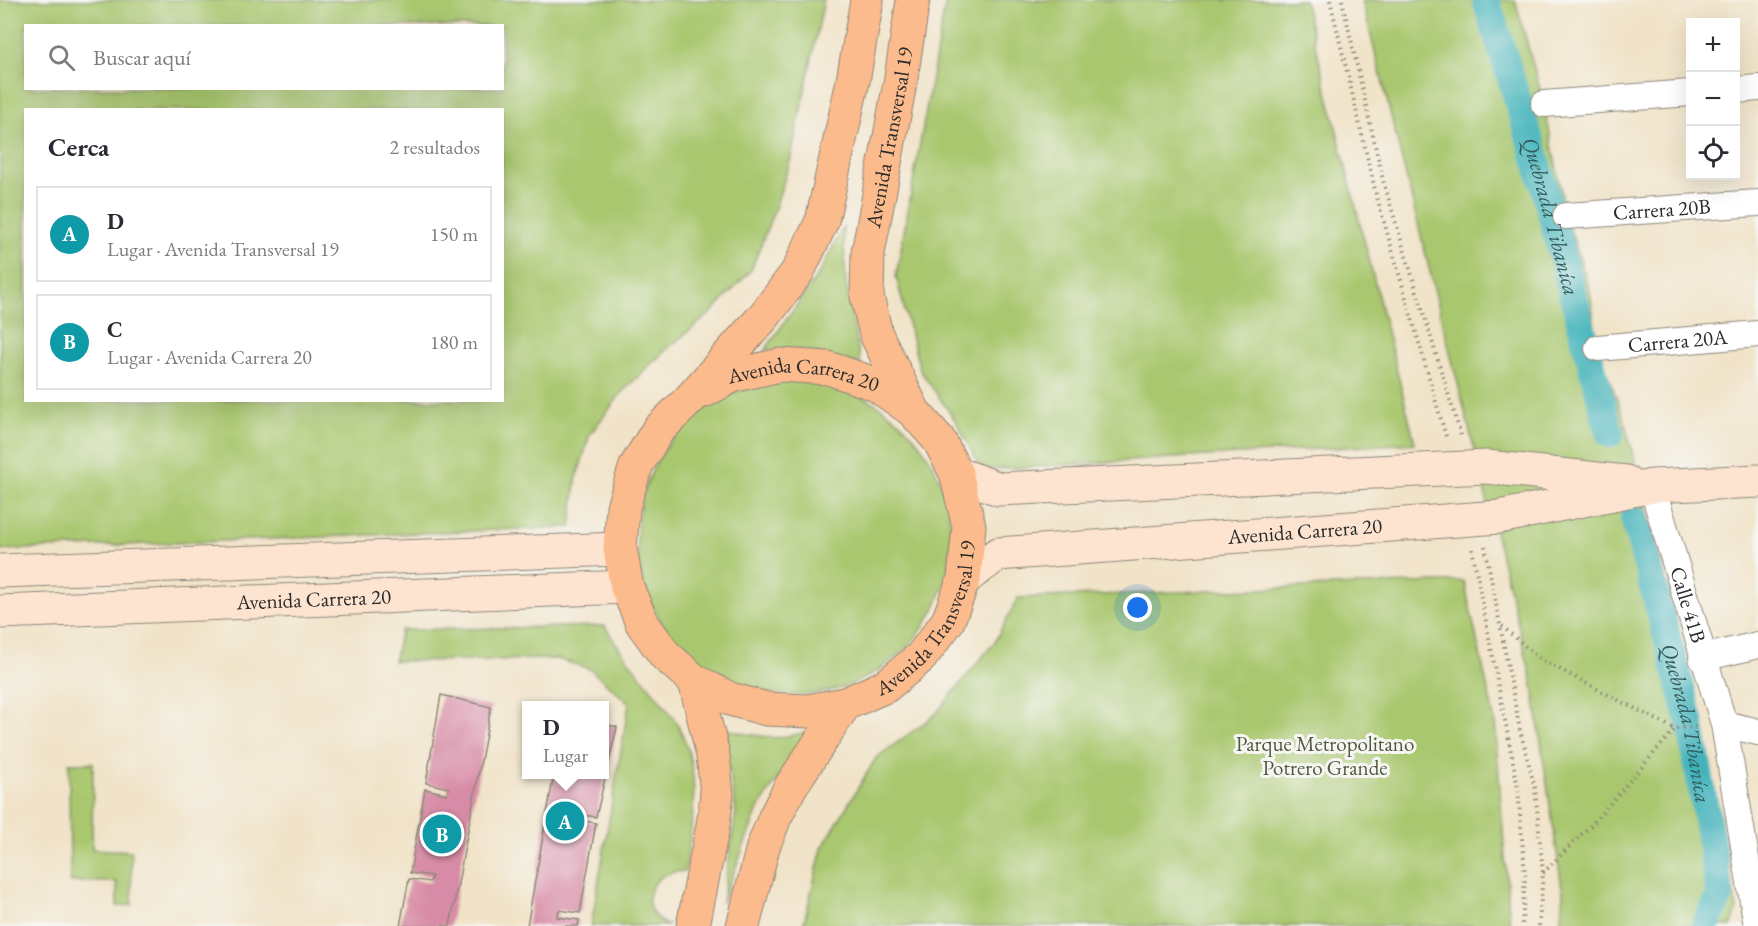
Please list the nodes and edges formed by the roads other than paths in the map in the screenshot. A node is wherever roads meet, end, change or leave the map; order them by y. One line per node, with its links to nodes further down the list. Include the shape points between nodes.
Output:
1 (867, 0): 11 (main road, via 822,221 792,280)
2 (913, 0): 12 (main road, Avenida Transversal 19, via 868,253 867,296 876,334)
3 (1758, 88): 4 (street)
4 (1740, 90)
5 (1686, 93): 6 (street)
6 (1544, 104)
7 (1758, 203): 8 (street, Carrera 20B)
8 (1566, 216)
9 (1758, 334): 10 (street, Carrera 20A)
10 (1598, 348)
11 (689, 399): 12 (main road, Avenida Carrera 20, via 732,376 780,365 799,366 828,368 874,384); 16 (main road, via 658,430 636,466 622,507)
12 (914, 412): 13 (main road, Avenida Transversal 19, via 939,440)
13 (956, 473): 15 (street, Avenida Carrera 20, via 999,489 1487,467); 18 (main road, Avenida Transversal 19, via 969,526)
14 (1758, 481): 15 (street, Avenida Carrera 20)
15 (1652, 486): 18 (street, Avenida Carrera 20, via 1499,517 998,554); 22 (street, Calle 41B)
16 (620, 549): 17 (street, Avenida Carrera 20); 19 (main road)
17 (0, 571)
18 (964, 579): 24 (main road, Avenida Transversal 19, via 948,621 921,657 886,686)
19 (627, 587): 20 (street, Avenida Carrera 20); 23 (main road, via 642,623 665,655)
20 (0, 612)
21 (1758, 645): 22 (street)
22 (1702, 658): 25 (street, Calle 41B)
23 (695, 681): 24 (main road, via 730,699 767,709 807,711); 27 (main road, via 713,755 717,794)
24 (845, 704): 28 (main road, Avenida Transversal 19, via 775,817 763,847)
25 (1724, 724): 26 (street); 29 (street, Calle 41B)
26 (1758, 732)
27 (693, 926)
28 (743, 926)
29 (1757, 926)

